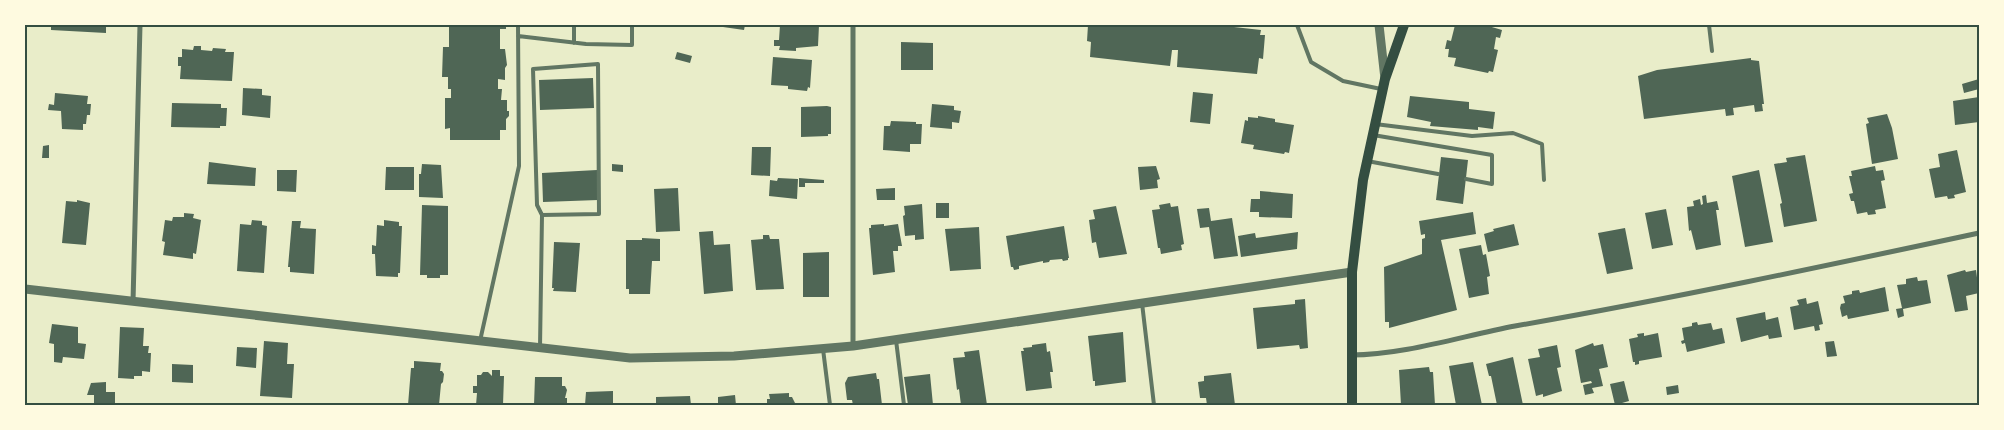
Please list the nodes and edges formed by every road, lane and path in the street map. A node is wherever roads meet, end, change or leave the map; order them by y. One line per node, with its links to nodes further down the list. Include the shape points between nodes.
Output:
1 (140, 25): 24 (street)
2 (518, 25): 10 (lane)
3 (574, 25): 11 (lane)
4 (632, 25): 11 (lane, via 632,45)
5 (853, 25): 28 (street)
6 (1296, 25): 13 (lane, via 1311,62 1343,82)
7 (1379, 25): 13 (street)
8 (1404, 25): 13 (main road)
9 (1709, 25): 12 (lane)
10 (518, 36): 11 (lane); 27 (lane, via 519,166)
11 (574, 43)
12 (1712, 51)
13 (1384, 84): 14 (main road)
14 (1375, 124): 15 (main road); 19 (lane, via 1472,136 1514,133 1542,144)
15 (1373, 135): 16 (main road); 18 (lane, via 1492,155 1492,184)
16 (1367, 161): 17 (lane); 22 (main road)
17 (1438, 174)
18 (1466, 179)
19 (1544, 180)
20 (542, 215): 20 (lane, via 599,214 598,64 533,69 537,205); 29 (lane)
21 (1979, 233): 31 (street, via 1645,303 1375,355)
22 (1352, 272): 25 (street); 31 (main road)
23 (25, 289): 24 (street)
24 (133, 302): 27 (street)
25 (1142, 303): 26 (street); 34 (lane)
26 (896, 340): 28 (street); 33 (lane)
27 (480, 341): 29 (street)
28 (853, 346): 30 (street)
29 (540, 348): 30 (street, via 630,358 734,356)
30 (822, 348): 32 (lane)
31 (1351, 355): 35 (main road)
32 (830, 405)
33 (904, 405)
34 (1154, 405)
35 (1352, 405)

